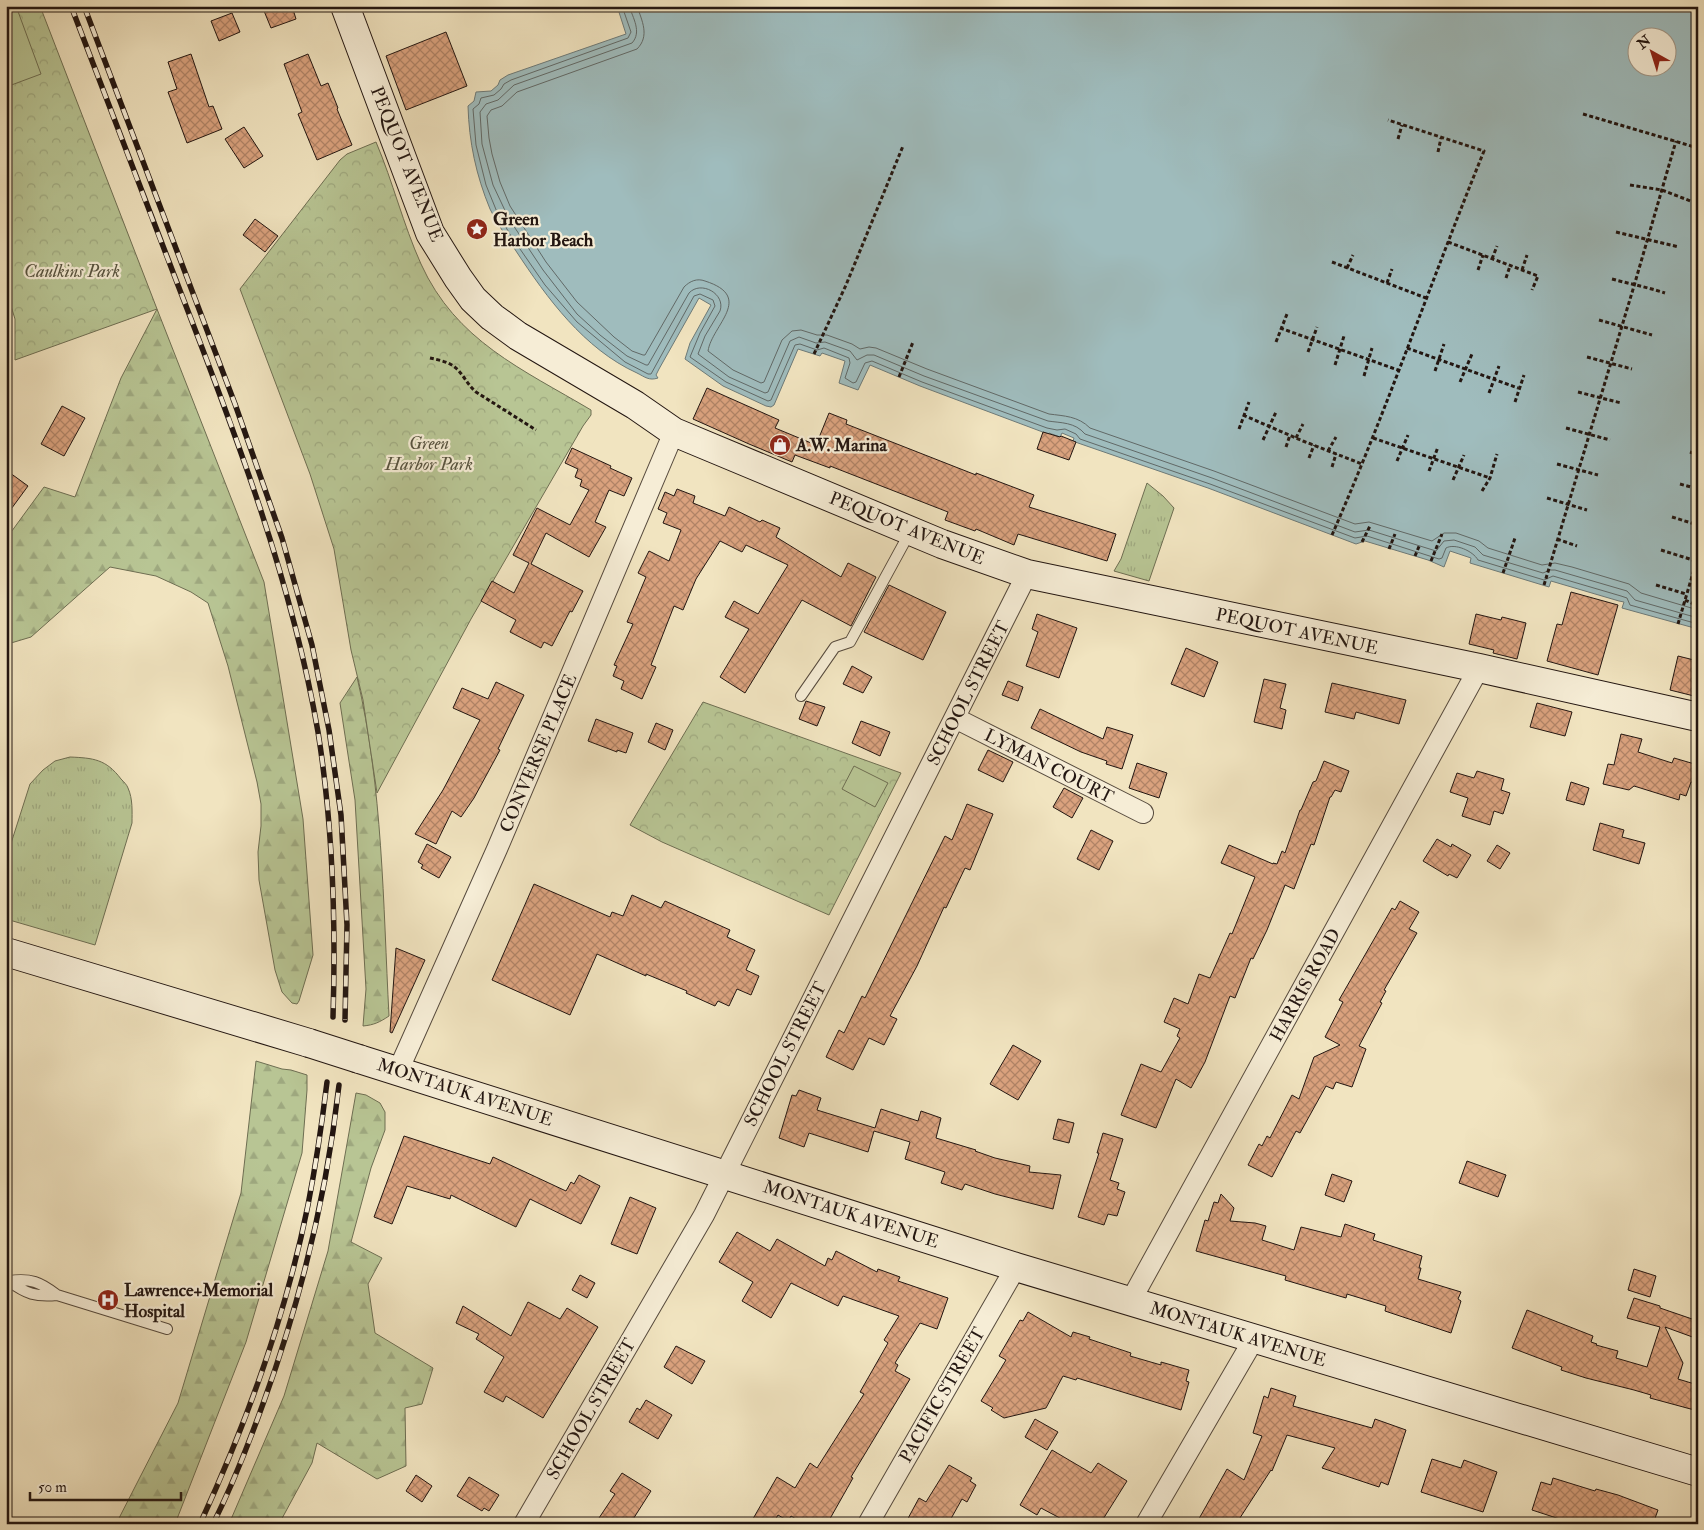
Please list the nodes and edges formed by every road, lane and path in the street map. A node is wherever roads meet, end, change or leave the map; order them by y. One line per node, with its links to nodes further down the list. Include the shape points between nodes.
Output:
1 (345, 6): 83 (street, PEQUOT AVENUE, via 430,233 473,299 518,336 635,405)
2 (1583, 114): 7 (path)
3 (1388, 120): 4 (path)
4 (1402, 125): 5 (path); 6 (path)
5 (1441, 138): 10 (path); 16 (path, via 1484,151)
6 (1398, 139)
7 (1676, 141): 9 (path); 12 (path)
8 (903, 146): 51 (path)
9 (1698, 148)
10 (1438, 152)
11 (1630, 185): 12 (path)
12 (1662, 190): 13 (path); 15 (path)
13 (1693, 202)
14 (1616, 232): 15 (path)
15 (1647, 240): 18 (path); 32 (path)
16 (1448, 242): 20 (path); 35 (path)
17 (1496, 246): 22 (path)
18 (1679, 247)
19 (1353, 255): 25 (path)
20 (1483, 255): 22 (path); 27 (path)
21 (1527, 255): 28 (path)
22 (1492, 258): 24 (path)
23 (1332, 262): 25 (path)
24 (1510, 266): 28 (path); 29 (path)
25 (1347, 268): 31 (path)
26 (1392, 269): 31 (path)
27 (1478, 270)
28 (1522, 270): 33 (path, via 1538,276)
29 (1506, 278)
30 (1612, 279): 32 (path)
31 (1387, 283): 35 (path)
32 (1634, 286): 34 (path); 38 (path)
33 (1532, 290)
34 (1665, 293)
35 (1426, 298): 48 (path)
36 (1287, 314): 40 (path)
37 (1599, 320): 38 (path)
38 (1622, 325): 41 (path); 57 (path)
39 (1318, 326): 43 (path)
40 (1280, 328): 43 (path); 45 (path)
41 (1652, 335)
42 (1344, 336): 49 (path)
43 (1314, 340): 49 (path); 50 (path)
44 (913, 342): 66 (path)
45 (1276, 342)
46 (1444, 344): 55 (path)
47 (1372, 348): 56 (path)
48 (1407, 348): 55 (path); 62 (path)
49 (1340, 350): 56 (path); 58 (path)
50 (1308, 352)
51 (814, 354)
52 (1472, 354): 60 (path)
53 (1587, 357): 57 (path)
54 (430, 358): 82 (path, via 452,365 476,392)
55 (1438, 359): 60 (path); 63 (path)
56 (1369, 360): 62 (path); 65 (path)
57 (1610, 364): 61 (path); 72 (path)
58 (1335, 365)
59 (1499, 366): 67 (path)
60 (1466, 369): 67 (path); 68 (path)
61 (1632, 369)
62 (1398, 370): 89 (path)
63 (1435, 371)
64 (1524, 375): 69 (path)
65 (1364, 376)
66 (899, 377)
67 (1494, 379): 69 (path); 71 (path)
68 (1460, 382)
69 (1518, 388): 74 (path)
70 (1578, 392): 72 (path)
71 (1489, 393)
72 (1600, 399): 75 (path); 84 (path)
73 (1249, 402): 77 (path)
74 (1515, 402)
75 (1621, 403)
76 (1276, 412): 79 (path)
77 (1243, 415): 79 (path); 81 (path)
78 (1303, 424): 88 (path)
79 (1268, 426): 85 (path); 90 (path)
80 (1566, 428): 84 (path)
81 (1239, 429)
82 (536, 430)
83 (674, 432): 123 (street, PEQUOT AVENUE); 152 (street, CONVERSE PLACE, via 497,849)
84 (1590, 433): 91 (path); 109 (path)
85 (1290, 435): 88 (path); 94 (path)
86 (1408, 435): 95 (path)
87 (1336, 437): 96 (path)
88 (1296, 438): 92 (path)
89 (1373, 438): 95 (path); 105 (path)
90 (1263, 440)
91 (1610, 440)
92 (1314, 445): 96 (path); 102 (path)
93 (1438, 447): 103 (path)
94 (1286, 448)
95 (1402, 449): 103 (path); 104 (path)
96 (1328, 451): 98 (path)
97 (1690, 452): 101 (path)
98 (1336, 454): 105 (path); 107 (path)
99 (1497, 454): 112 (path)
100 (1464, 455): 108 (path)
101 (1698, 455)
102 (1309, 458)
103 (1434, 459): 108 (path); 110 (path)
104 (1398, 461)
105 (1362, 464): 126 (path)
106 (1557, 464): 109 (path)
107 (1332, 467)
108 (1460, 468): 112 (path); 113 (path)
109 (1578, 470): 111 (path); 118 (path)
110 (1429, 471)
111 (1598, 475)
112 (1490, 478): 116 (path)
113 (1453, 480)
114 (1680, 484): 115 (path)
115 (1698, 489)
116 (1482, 491)
117 (1547, 498): 118 (path)
118 (1567, 505): 119 (path); 128 (path)
119 (1587, 510)
120 (1672, 517): 121 (path)
121 (1698, 525)
122 (1370, 526): 129 (path)
123 (911, 531): 139 (street, PEQUOT AVENUE); 147 (lane, via 850,642 835,647)
124 (1395, 534): 132 (path)
125 (1442, 534): 136 (path)
126 (1332, 535)
127 (1515, 538): 138 (path)
128 (1557, 539): 131 (path); 141 (path)
129 (1362, 542)
130 (1420, 544): 134 (path)
131 (1578, 546)
132 (1389, 549)
133 (1661, 550): 135 (path)
134 (1415, 556)
135 (1697, 559): 137 (path)
136 (1431, 561)
137 (1696, 571): 142 (path)
138 (1503, 573)
139 (1027, 574): 146 (street, PEQUOT AVENUE); 149 (street, SCHOOL STREET)
140 (1656, 584): 142 (path)
141 (1544, 585)
142 (1687, 594): 143 (path)
143 (1685, 600): 144 (path); 145 (path)
144 (1698, 606)
145 (1678, 624)
146 (1479, 668): 148 (street, PEQUOT AVENUE); 156 (street, HARRIS ROAD)
147 (802, 696)
148 (1698, 717)
149 (955, 718): 150 (street, LYMAN COURT); 153 (street, SCHOOL STREET)
150 (1143, 813)
151 (6, 952): 152 (street, MONTAUK AVENUE, bridge)
152 (398, 1071): 153 (street, MONTAUK AVENUE)
153 (725, 1174): 154 (street, MONTAUK AVENUE); 160 (street, SCHOOL STREET)
154 (1016, 1267): 156 (street, MONTAUK AVENUE); 161 (street, PACIFIC STREET)
155 (57, 1296): 157 (lane)
156 (1130, 1302): 158 (street, MONTAUK AVENUE)
157 (167, 1329)
158 (1254, 1339): 159 (street, MONTAUK AVENUE); 162 (street)
159 (1698, 1472)
160 (524, 1524)
161 (868, 1524)
162 (1146, 1524)

